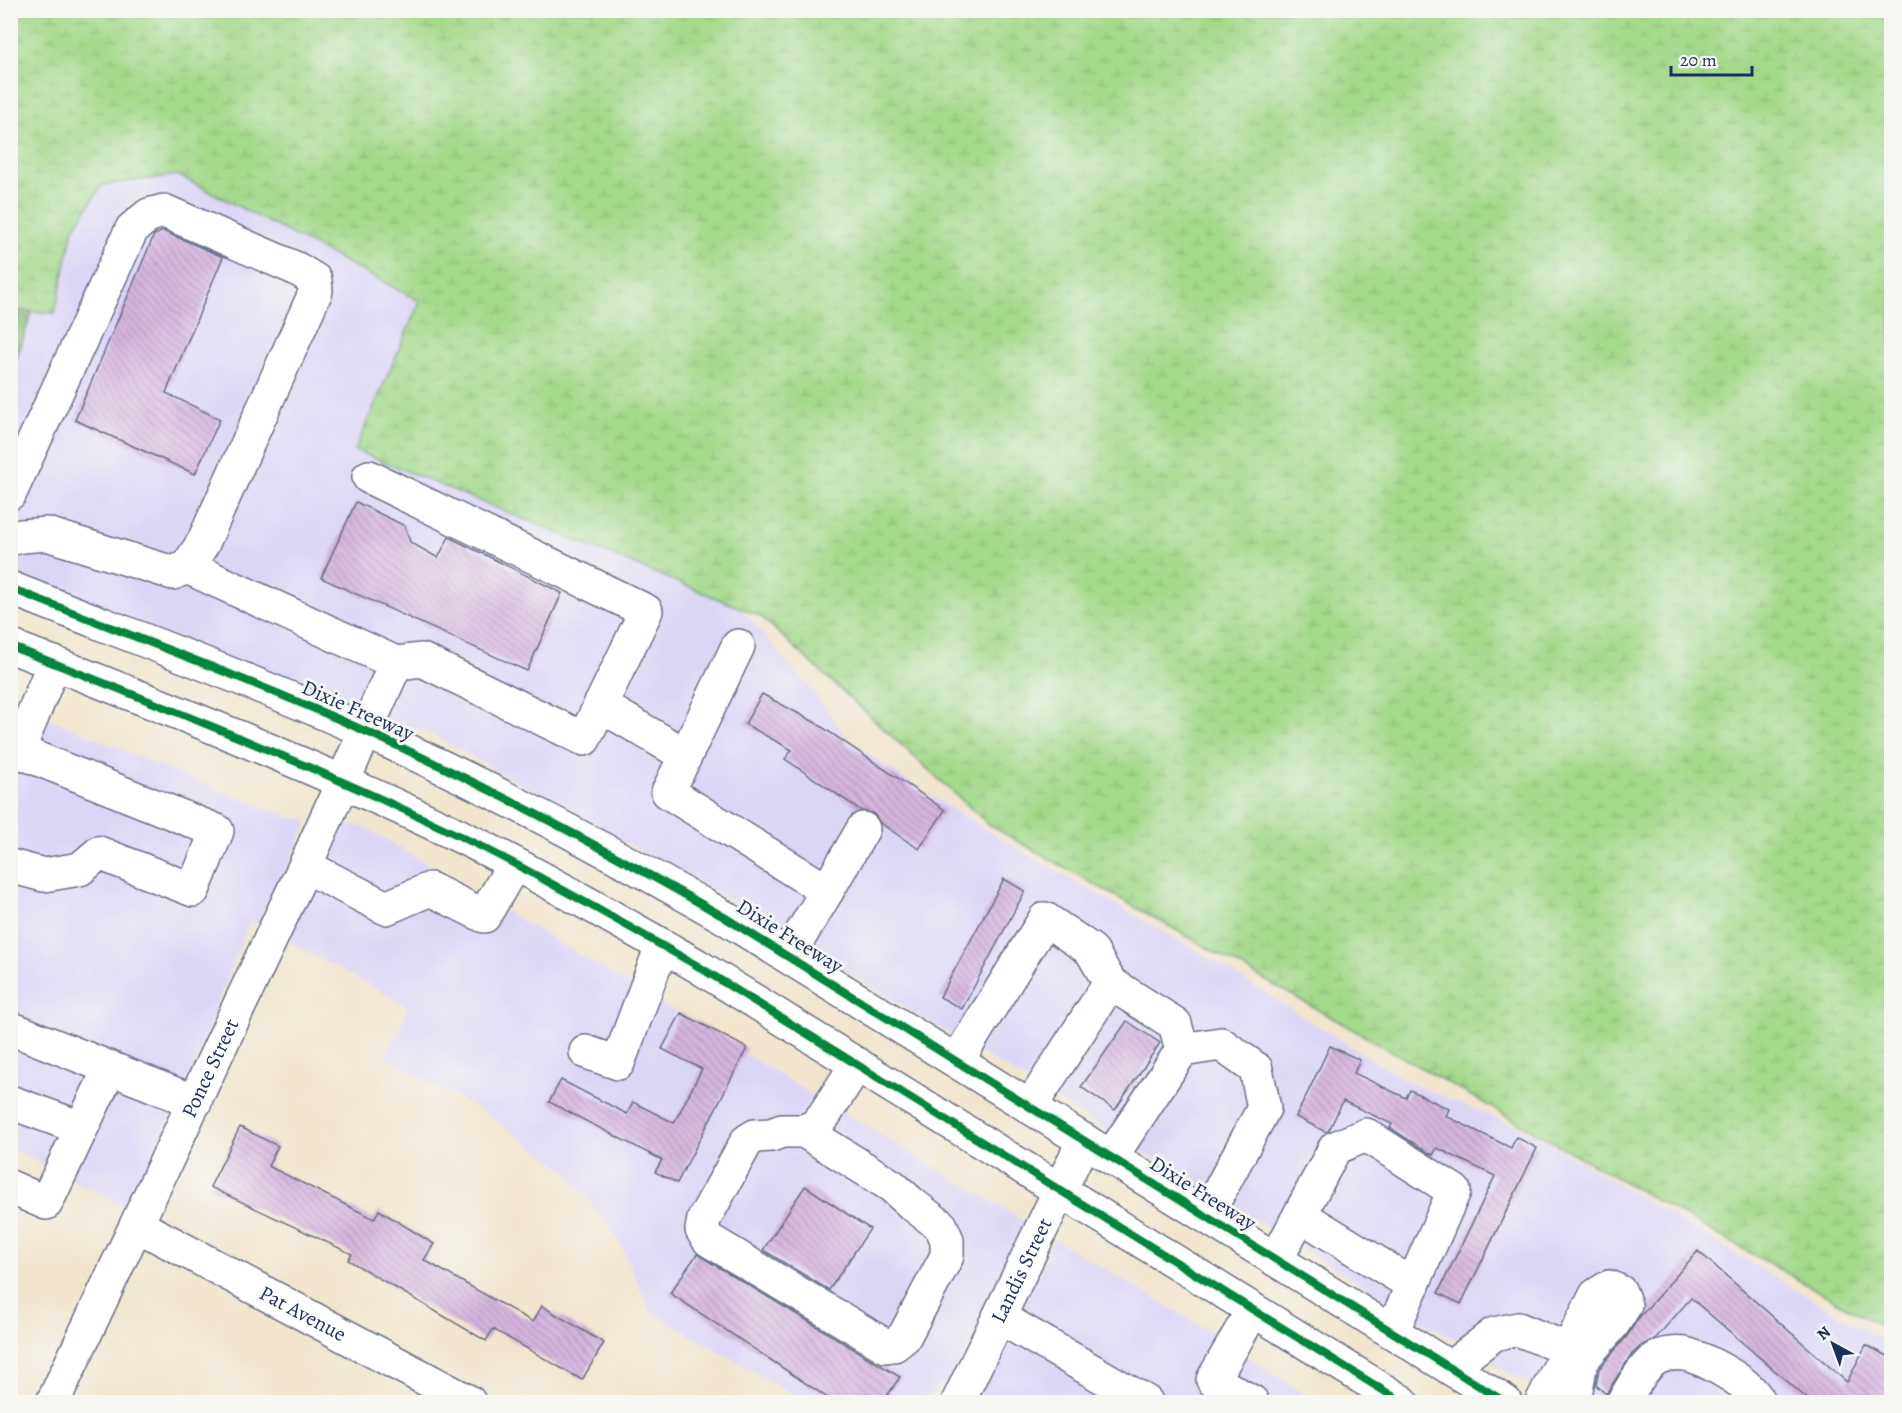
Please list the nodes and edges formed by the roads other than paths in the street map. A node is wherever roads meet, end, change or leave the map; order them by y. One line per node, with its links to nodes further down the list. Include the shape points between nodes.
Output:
1 (369, 477): 10 (main road, via 646,611)
2 (10, 493): 4 (main road, via 132,228 148,215 164,211 297,269 315,280 316,291 203,543)
3 (10, 539): 4 (main road, via 47,534 173,573)
4 (187, 567): 9 (main road)
5 (10, 588): 11 (main road, Dixie Freeway)
6 (10, 646): 8 (main road)
7 (738, 646): 12 (main road)
8 (54, 663): 13 (main road); 14 (main road)
9 (396, 663): 10 (main road, via 422,660 584,739); 11 (main road, Ponce Street)
10 (600, 705): 12 (main road)
11 (364, 731): 14 (main road, Ponce Street); 21 (main road, Dixie Freeway, via 616,855)
12 (686, 755): 19 (main road, via 668,792)
13 (14, 761): 17 (main road, via 217,831 193,890 99,853 80,869 44,875)
14 (344, 782): 16 (main road); 18 (main road, Ponce Street)
15 (863, 829): 19 (main road)
16 (514, 864): 18 (main road, via 484,916 430,889 386,908); 20 (main road)
17 (10, 866)
18 (305, 866): 30 (main road, Ponce Street)
19 (827, 891): 21 (main road)
20 (662, 946): 25 (main road, via 618,1063); 27 (main road)
21 (788, 956): 26 (main road, Dixie Freeway)
22 (1110, 983): 24 (main road, via 1175,1024); 26 (main road, via 1091,950 1045,919); 31 (main road)
23 (10, 1028): 28 (main road)
24 (1182, 1050): 34 (main road, Landis Street); 38 (main road, via 1221,1044 1256,1068 1264,1108)
25 (586, 1052)
26 (957, 1061): 31 (main road, Dixie Freeway)
27 (858, 1064): 33 (main road, via 825,1114); 36 (main road)
28 (110, 1068): 30 (main road); 32 (main road)
29 (10, 1102): 32 (main road)
30 (195, 1102): 39 (main road, Ponce Street)
31 (1030, 1107): 34 (main road, Dixie Freeway)
32 (81, 1128): 35 (main road, via 46,1203)
33 (804, 1131): 33 (main road, via 782,1131 747,1141 704,1219 702,1230 710,1240 866,1335 886,1346 894,1345 904,1337 947,1256 947,1240 941,1226 892,1186)
34 (1098, 1149): 36 (main road, Landis Street); 38 (main road, Dixie Freeway)
35 (10, 1186)
36 (1061, 1190): 42 (main road); 43 (main road, Landis Street)
37 (1300, 1215): 40 (main road); 41 (main road); 41 (main road, via 1335,1148 1366,1135 1454,1191)
38 (1206, 1216): 40 (main road, Dixie Freeway)
39 (137, 1225): 48 (main road, Ponce Street); 49 (main road, Pat Avenue)
40 (1276, 1260): 44 (main road, Dixie Freeway)
41 (1413, 1285): 44 (main road)
42 (1253, 1310): 47 (main road); 53 (main road)
43 (999, 1317): 50 (main road, Landis Street); 51 (main road)
44 (1392, 1332): 46 (main road, Dixie Freeway)
45 (1567, 1349): 46 (main road, via 1518,1329 1494,1334); 55 (main road); 56 (main road, via 1596,1295 1609,1287 1620,1292 1624,1305 1581,1361)
46 (1450, 1368): 54 (main road, Dixie Freeway)
47 (1206, 1391): 52 (main road)
48 (53, 1402)
49 (469, 1402)
50 (958, 1402)
51 (1146, 1402)
52 (1252, 1402)
53 (1402, 1402)
54 (1505, 1402)
55 (1542, 1402)
56 (1574, 1402)
57 (1623, 1402): 58 (main road, via 1646,1368 1665,1354 1684,1354 1708,1362 1744,1385)
58 (1758, 1402)

